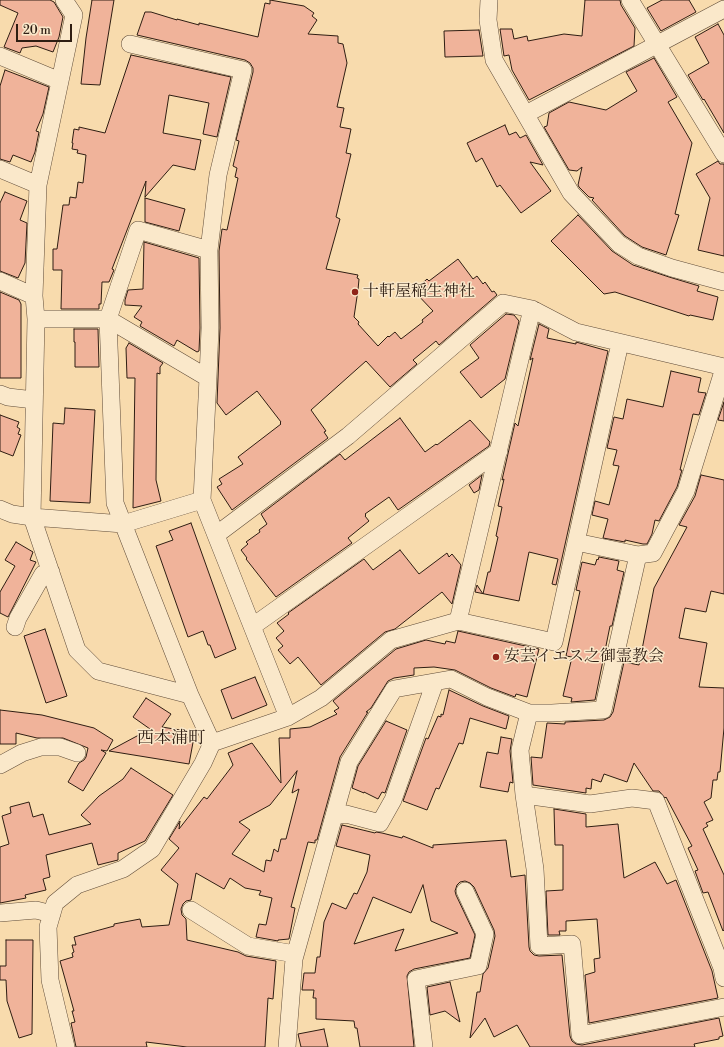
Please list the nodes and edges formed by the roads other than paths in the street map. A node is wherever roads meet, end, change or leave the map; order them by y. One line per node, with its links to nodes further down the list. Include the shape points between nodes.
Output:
1 (64, 0): 8 (street, via 74,16)
2 (489, 0): 9 (street, via 488,20 494,60)
3 (630, 0): 6 (street)
4 (724, 9): 6 (street)
5 (130, 44): 13 (street, via 243,70 218,175)
6 (657, 44): 9 (street); 10 (street)
7 (0, 56): 8 (street)
8 (60, 81): 12 (street)
9 (526, 114): 15 (street, via 571,194 620,244 638,256 665,266)
10 (724, 154)
11 (0, 169): 12 (street)
12 (38, 185): 16 (street)
13 (209, 250): 19 (street, via 138,230); 22 (street)
14 (0, 281): 16 (street)
15 (724, 282)
16 (34, 296): 18 (street)
17 (532, 309): 20 (street, via 576,332); 25 (street); 30 (street, via 503,303 348,436)
18 (36, 319): 19 (street); 24 (street)
19 (108, 319): 22 (street); 29 (street, via 115,503)
20 (620, 343): 21 (street); 31 (street)
21 (724, 367): 32 (street, via 686,491 653,553)
22 (208, 378): 26 (street)
23 (0, 394): 24 (street)
24 (34, 400): 28 (street)
25 (499, 451): 34 (street); 35 (street)
26 (202, 500): 29 (street); 30 (street)
27 (0, 509): 28 (street)
28 (32, 517): 29 (street); 33 (street)
29 (123, 524): 38 (street)
30 (216, 535): 35 (street)
31 (576, 542): 32 (street); 34 (street, via 554,642)
32 (638, 555): 39 (street, via 603,710)
33 (51, 572): 36 (street, via 43,574); 38 (street, via 77,650 98,671)
34 (458, 621): 40 (street, via 391,640 322,698)
35 (253, 626): 40 (street)
36 (15, 627)
37 (435, 682): 39 (street, via 451,679 487,697); 45 (street, via 394,689 349,762); 45 (street, via 394,800 380,823 346,814)
38 (190, 695): 41 (street)
39 (529, 713): 44 (street, via 520,750)
40 (288, 717): 41 (street)
41 (212, 743): 49 (street, via 203,763 152,849 123,869 77,885 55,903)
42 (77, 753): 43 (street, via 60,747 41,747 22,753)
43 (0, 765)
44 (524, 795): 51 (street, via 590,804 632,798 656,801); 52 (street, via 535,869 539,946 572,944 580,1035)
45 (334, 816): 50 (street)
46 (465, 891): 55 (street, via 485,934 478,966 416,979)
47 (191, 910): 50 (street, via 248,946)
48 (0, 913): 49 (street, via 36,910)
49 (52, 914): 53 (street, via 48,927 50,980)
50 (296, 954): 54 (street)
51 (724, 978)
52 (724, 1007)
53 (66, 1047)
54 (287, 1047)
55 (424, 1047)

